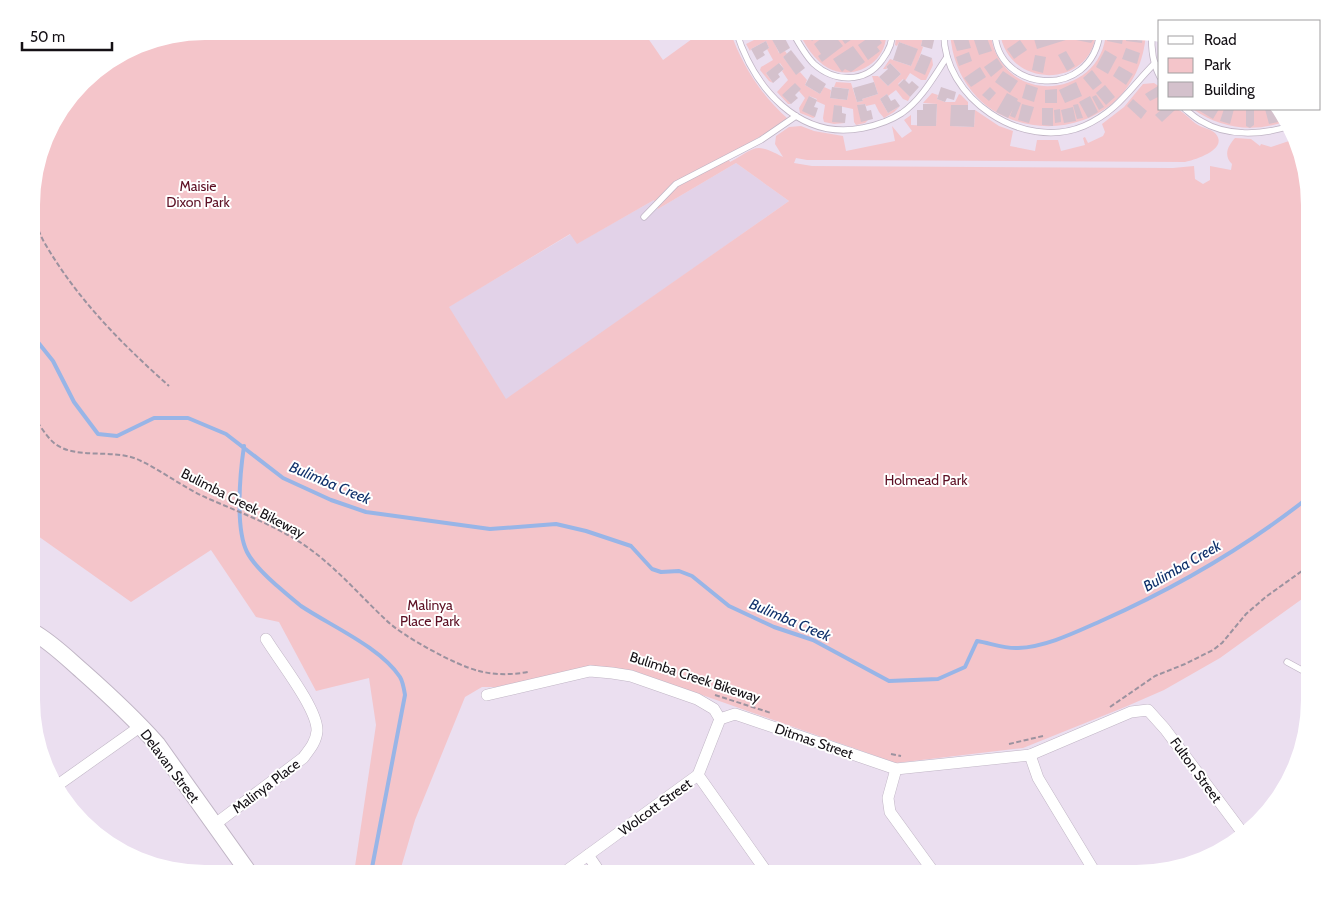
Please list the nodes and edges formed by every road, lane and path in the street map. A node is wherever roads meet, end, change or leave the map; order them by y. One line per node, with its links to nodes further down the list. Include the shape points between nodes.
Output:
1 (739, 40): 12 (lane, via 763,86)
2 (797, 40): 3 (lane, via 813,63 831,74 850,79 862,76 880,63 889,51)
3 (891, 40)
4 (945, 40): 8 (lane)
5 (996, 40): 6 (lane, via 1011,67 1026,77 1043,82 1061,80 1078,72 1090,60)
6 (1099, 40)
7 (1151, 41): 9 (lane)
8 (947, 57): 9 (lane, via 967,94 985,110 1017,127 1044,131 1081,127 1098,119 1126,97); 12 (lane, via 916,102 882,124 848,131 826,128)
9 (1155, 63): 10 (lane)
10 (1158, 71)
11 (1186, 110): 13 (lane, via 1202,122 1223,130 1253,134)
12 (796, 116): 14 (lane, via 761,140 676,184)
13 (1282, 129)
14 (644, 217)
15 (40, 232): 16 (path, via 77,292 138,359)
16 (169, 386)
17 (40, 425): 23 (path, Bulimba Creek Bikeway, via 53,442 64,449 124,454 207,498 287,534 310,549 360,592 387,622 415,641 460,664 478,671 513,674)
18 (1301, 572): 26 (path, via 1246,614 1213,650 1155,676)
19 (40, 637): 30 (street, Delavan Street)
20 (266, 639): 39 (street, Malinya Place, via 314,713 317,730 314,744 303,758)
21 (1287, 662): 22 (lane)
22 (1301, 670)
23 (536, 671)
24 (711, 694): 28 (path, Bulimba Creek Bikeway)
25 (487, 695): 29 (street, via 590,671 612,673 631,676 696,699 714,709)
26 (1103, 710)
27 (1148, 710): 34 (street, Ditmas Street, via 1131,712); 40 (street, Fulton Street)
28 (778, 715)
29 (720, 719): 36 (street, Ditmas Street, via 734,714); 37 (street, Wolcott Street)
30 (141, 726): 38 (street); 39 (street, Delavan Street)
31 (1048, 734): 32 (path)
32 (1006, 745)
33 (889, 754): 35 (path)
34 (1030, 755): 36 (street, Ditmas Street); 47 (street, via 1038,778)
35 (904, 757)
36 (896, 769): 46 (street, via 888,798 890,812)
37 (698, 775): 41 (street, Wolcott Street); 45 (street)
38 (62, 782)
39 (214, 825): 42 (street, Delavan Street)
40 (1239, 828)
41 (588, 855): 43 (street, Wolcott Street); 44 (street)
42 (243, 865)
43 (574, 865)
44 (595, 865)
45 (762, 865)
46 (928, 865)
47 (1091, 865)

